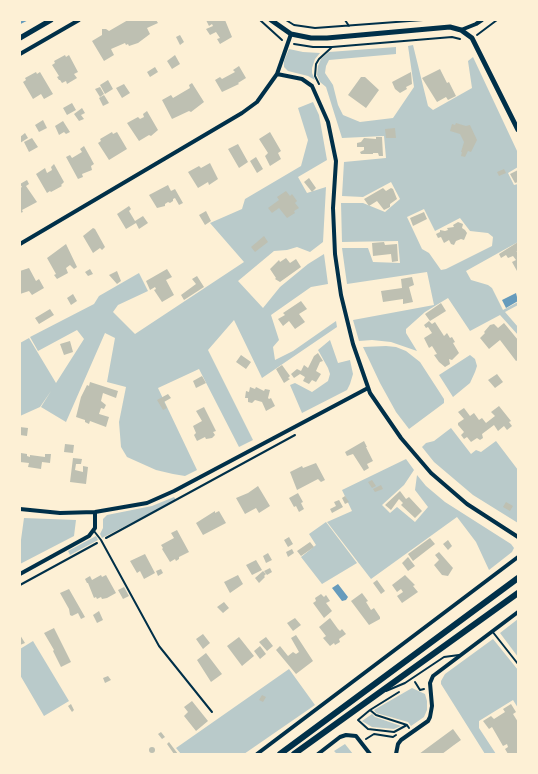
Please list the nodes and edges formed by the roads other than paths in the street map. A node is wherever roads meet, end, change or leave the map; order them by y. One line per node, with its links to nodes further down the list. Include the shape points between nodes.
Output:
1 (51, 20): 7 (street)
2 (79, 20): 8 (street)
3 (271, 20): 6 (street)
4 (482, 20): 5 (street)
5 (461, 30): 6 (street, via 450,27 327,38); 10 (street, via 472,38)
6 (291, 34): 9 (street)
7 (20, 38)
8 (20, 54)
9 (276, 74): 11 (street, via 257,102 242,114); 12 (street, via 302,79 312,86 332,137 336,161 335,254 348,328)
10 (518, 130)
11 (20, 244)
12 (368, 388): 14 (street, via 174,491 147,503); 16 (street, via 431,473 467,504)
13 (20, 509): 14 (street)
14 (95, 512): 15 (street)
15 (93, 530): 18 (street, via 89,536); 26 (lane, via 102,540 159,646)
16 (518, 537)
17 (518, 557): 27 (street)
18 (20, 574)
19 (518, 578): 28 (main road)
20 (518, 593): 25 (main road)
21 (518, 612): 22 (street)
22 (492, 631): 23 (street); 24 (lane)
23 (459, 655): 25 (lane, via 444,657 406,683); 32 (street, via 433,676 430,717 400,740)
24 (518, 664)
25 (372, 697): 29 (main road)
26 (212, 712)
27 (257, 754)
28 (280, 754)
29 (294, 754)
30 (318, 754): 31 (street, via 346,735 356,736)
31 (370, 754)
32 (396, 754)

